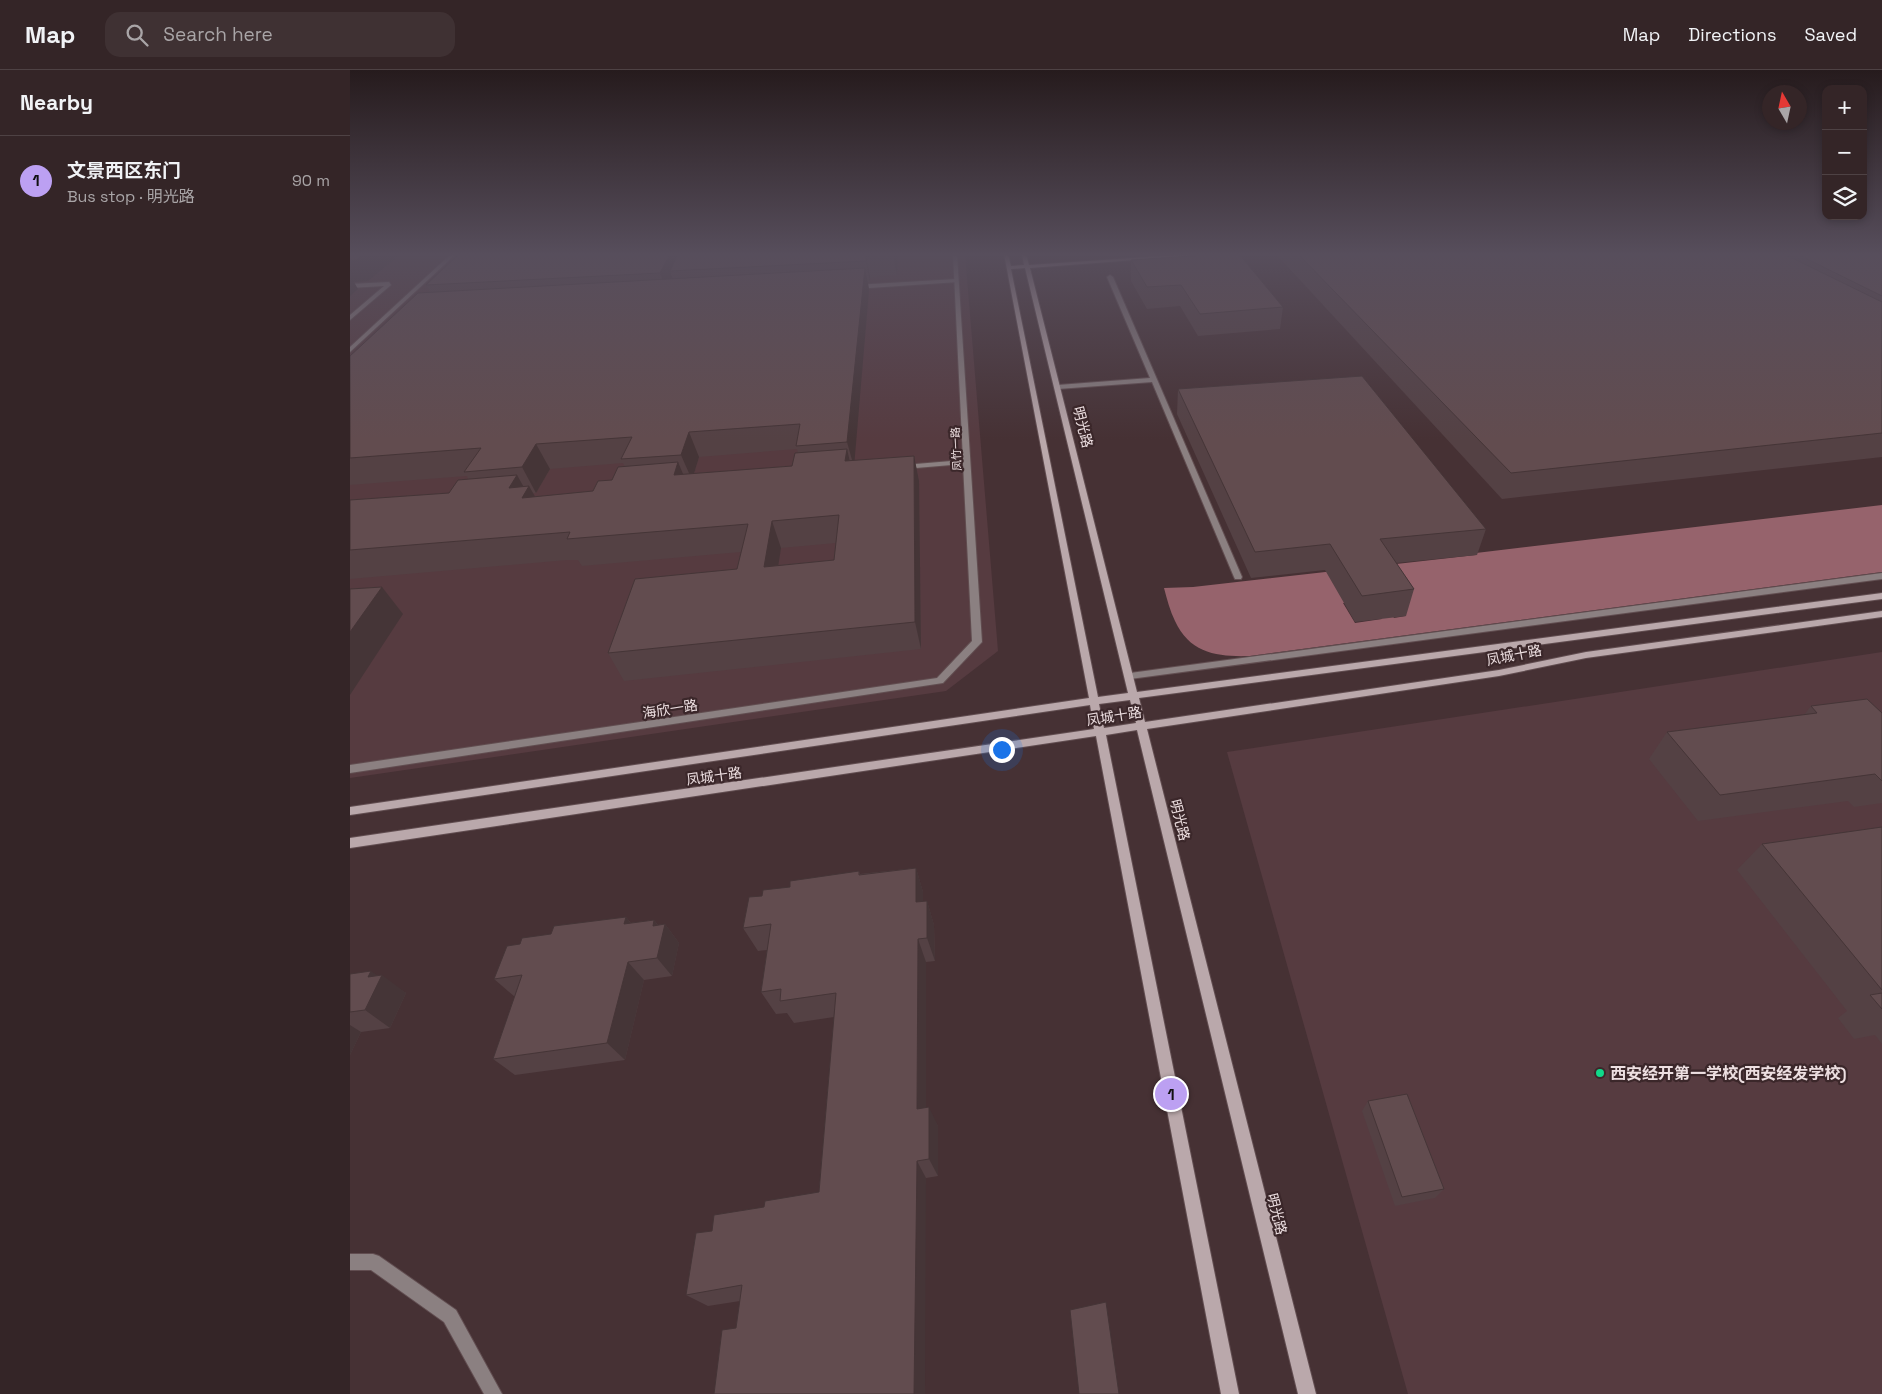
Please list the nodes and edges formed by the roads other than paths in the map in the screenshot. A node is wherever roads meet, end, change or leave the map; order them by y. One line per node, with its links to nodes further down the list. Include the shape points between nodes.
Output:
1 (387, 316): 6 (street)
2 (958, 316): 9 (street, 凤竹一路)
3 (1018, 316): 18 (main road)
4 (1040, 316): 8 (main road, 明光路)
5 (1127, 316): 7 (street)
6 (350, 350)
7 (1154, 380): 8 (street); 12 (street)
8 (1058, 387): 16 (main road, 明光路)
9 (967, 462): 10 (street); 15 (street, 凤竹一路)
10 (897, 468)
11 (1882, 576): 16 (street)
12 (1238, 577)
13 (1882, 596): 17 (main road, 凤城十路)
14 (1882, 614): 19 (main road, 凤城十路, via 1586,655 1499,673)
15 (977, 642): 21 (street, 海欣一路, via 940,681)
16 (1130, 676): 17 (main road, 明光路)
17 (1134, 695): 18 (main road, 凤城十路); 19 (main road, 明光路)
18 (1094, 701): 20 (main road); 22 (main road, 凤城十路)
19 (1142, 726): 20 (main road, 凤城十路); 27 (main road, 明光路)
20 (1100, 733): 23 (main road, 凤城十路); 26 (main road)
21 (350, 769)
22 (350, 811)
23 (350, 843)
24 (350, 1262): 25 (street, via 373,1262 450,1316)
25 (493, 1394)
26 (1230, 1394)
27 (1307, 1394)

